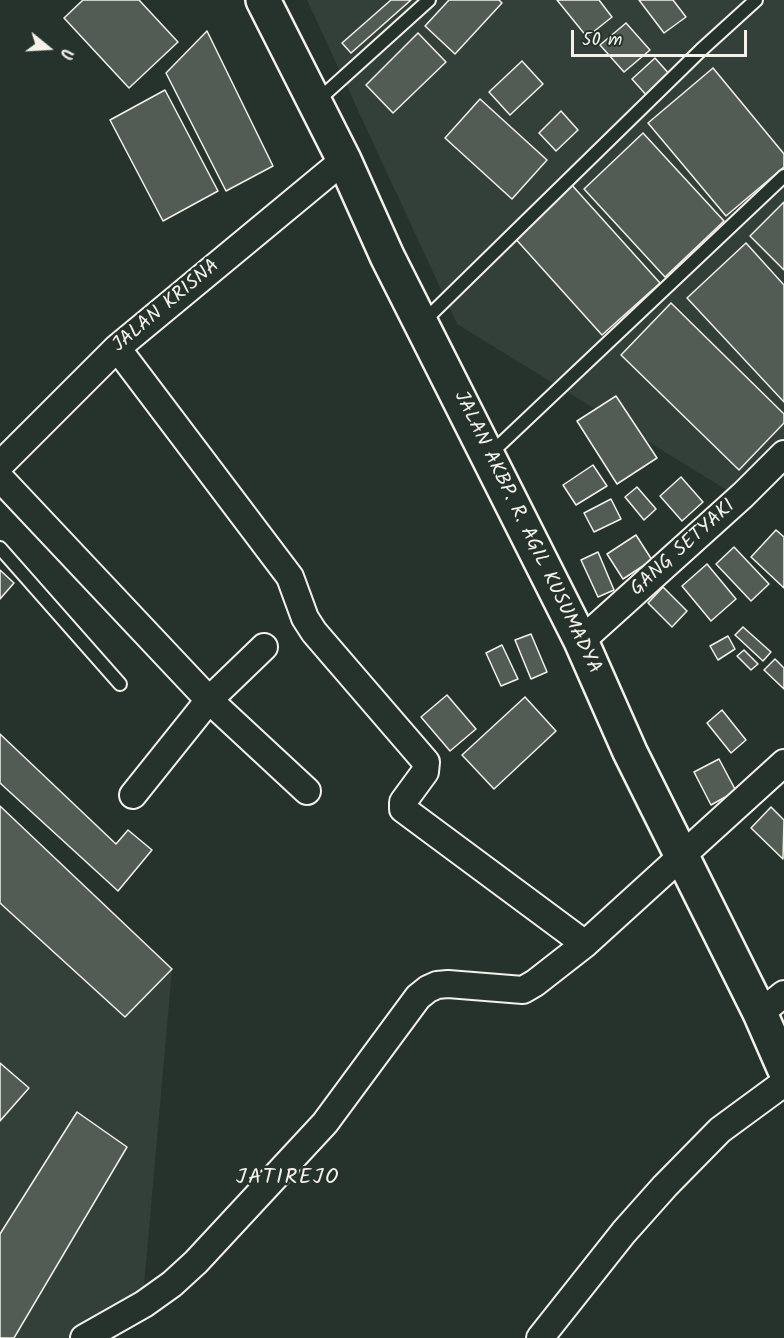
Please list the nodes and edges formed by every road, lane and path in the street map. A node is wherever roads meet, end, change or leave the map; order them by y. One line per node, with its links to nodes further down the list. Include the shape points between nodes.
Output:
1 (263, 0): 4 (main road, JALAN AKBP. R. AGIL KUSUMADYA)
2 (429, 0): 4 (lane)
3 (756, 0): 7 (lane)
4 (315, 102): 5 (main road, JALAN AKBP. R. AGIL KUSUMADYA)
5 (344, 160): 7 (main road, JALAN AKBP. R. AGIL KUSUMADYA); 8 (street, JALAN KRISNA)
6 (784, 176): 10 (lane)
7 (422, 323): 10 (main road, JALAN AKBP. R. AGIL KUSUMADYA)
8 (117, 348): 11 (street, JALAN KRISNA); 22 (street, via 290,577 314,632 426,762 425,772 402,809)
9 (784, 454): 14 (street, GANG SETYAKI)
10 (489, 455): 14 (main road, JALAN AKBP. R. AGIL KUSUMADYA)
11 (0, 465)
12 (0, 478): 17 (street)
13 (0, 548): 16 (lane)
14 (581, 641): 21 (main road, JALAN AKBP. R. AGIL KUSUMADYA, via 630,752)
15 (264, 647): 17 (street)
16 (120, 684)
17 (209, 700): 19 (street); 20 (street)
18 (784, 763): 21 (street)
19 (307, 791)
20 (133, 795)
21 (683, 856): 22 (street); 23 (main road, JALAN AKBP. R. AGIL KUSUMADYA)
22 (585, 944): 26 (street, via 523,990 448,984 428,989 418,997 325,1123 196,1262 144,1304)
23 (772, 1004): 24 (main road, JALAN AKBP. R. AGIL KUSUMADYA)
24 (784, 1068)
25 (784, 1083): 27 (street, via 720,1130 665,1186)
26 (84, 1338)
27 (540, 1338)

